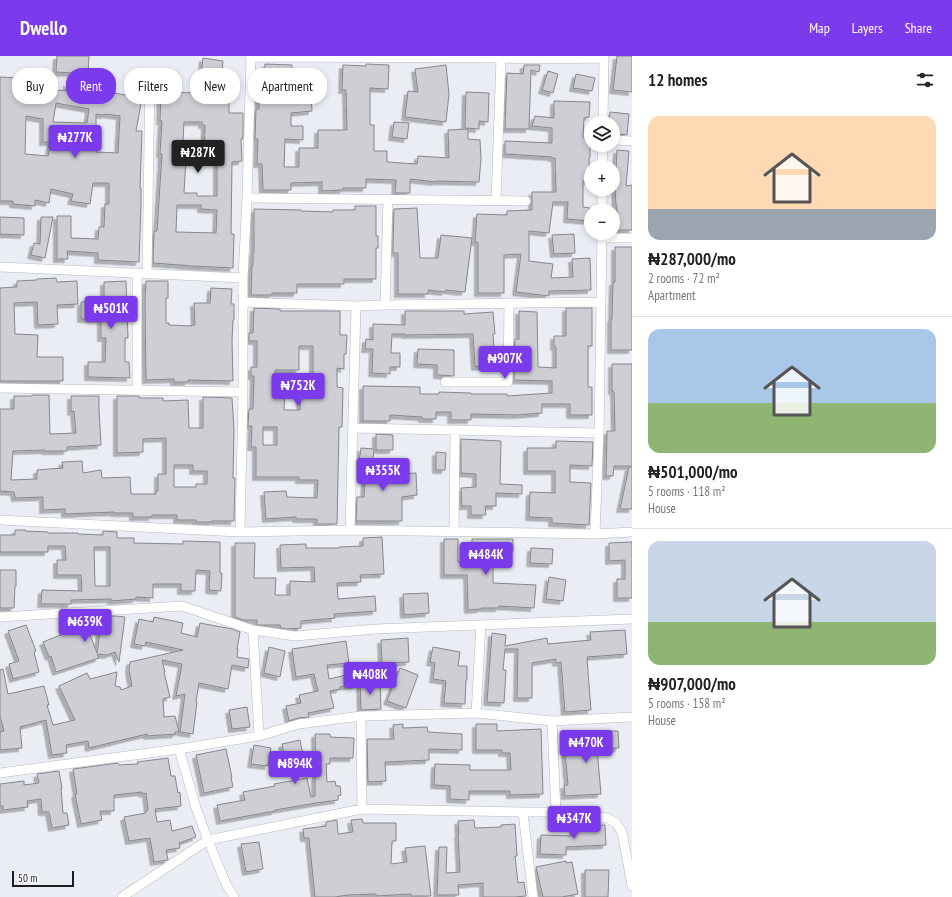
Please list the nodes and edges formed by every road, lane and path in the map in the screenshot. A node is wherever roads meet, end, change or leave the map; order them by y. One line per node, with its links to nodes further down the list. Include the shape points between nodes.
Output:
1 (250, 57): 2 (street); 10 (street)
2 (338, 57): 3 (street)
3 (436, 57): 5 (street)
4 (604, 57): 5 (street); 7 (street)
5 (501, 58): 12 (street)
6 (150, 104): 19 (street)
7 (603, 116)
8 (620, 140): 9 (street)
9 (632, 141)
10 (247, 198): 11 (street); 20 (street)
11 (388, 200): 12 (street); 24 (street)
12 (496, 201): 13 (street)
13 (526, 201)
14 (620, 237): 15 (street)
15 (632, 238)
16 (602, 240): 22 (street)
17 (0, 267): 18 (street)
18 (137, 273): 19 (street); 28 (street)
19 (147, 274): 20 (street)
20 (243, 278): 21 (street)
21 (243, 302): 25 (street); 29 (street)
22 (601, 302): 23 (street); 32 (street)
23 (509, 303): 24 (street); 26 (street, via 508,382)
24 (386, 304): 25 (street)
25 (356, 306): 30 (street)
26 (445, 382)
27 (0, 388): 28 (street)
28 (137, 390): 29 (street)
29 (243, 392): 36 (street)
30 (353, 428): 31 (street); 34 (street)
31 (454, 431): 32 (street); 35 (street)
32 (599, 434): 38 (street)
33 (0, 520): 36 (street)
34 (350, 530): 35 (street); 36 (street)
35 (454, 531): 38 (street)
36 (240, 532)
37 (632, 532): 38 (street)
38 (595, 534)
39 (0, 617): 42 (street, via 182,606)
40 (632, 619): 41 (street)
41 (481, 625): 42 (street, via 376,629 295,636); 43 (street)
42 (253, 630): 47 (street)
43 (476, 713): 44 (street); 46 (street)
44 (361, 716): 47 (street, via 299,724); 50 (street)
45 (632, 717): 46 (street)
46 (552, 721): 52 (street)
47 (260, 736): 48 (street)
48 (179, 749): 49 (street); 53 (street)
49 (0, 773)
50 (362, 809): 51 (street); 53 (street)
51 (523, 812): 52 (street); 57 (street)
52 (556, 812): 54 (street, via 607,818 616,823 622,832)
53 (208, 840): 55 (street); 56 (street)
54 (632, 886)
55 (122, 897)
56 (234, 897)
57 (533, 897)

